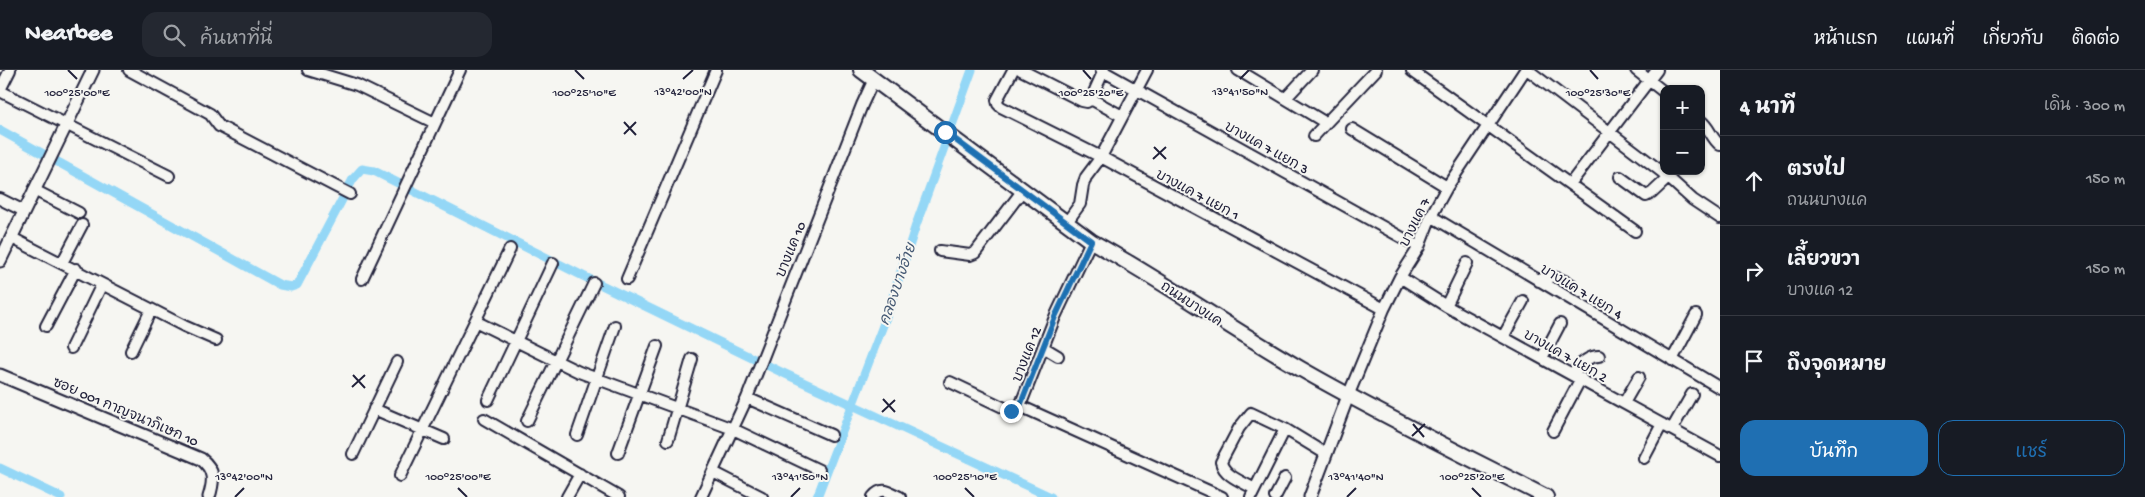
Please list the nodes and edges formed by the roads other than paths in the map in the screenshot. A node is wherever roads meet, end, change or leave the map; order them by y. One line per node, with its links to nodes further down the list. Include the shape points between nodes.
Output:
1 (10, 70): 23 (street)
2 (93, 70): 29 (street)
3 (129, 70): 44 (street, via 210,114 219,126)
4 (308, 70): 27 (street, via 357,85)
5 (460, 70): 27 (street)
6 (716, 70): 65 (street)
7 (861, 70): 19 (main road, ถนนบางแค)
8 (1013, 70): 36 (street, บางแค 7 แยก 1, via 997,100 998,104)
9 (1021, 70): 25 (street, via 1082,102)
10 (1103, 70): 21 (street, บางแค 7 แยก 3); 25 (street)
11 (1147, 70): 21 (street)
12 (1238, 70): 24 (street)
13 (1312, 70): 24 (street)
14 (1376, 70): 28 (street)
15 (1527, 70): 30 (street, บางแค 7); 33 (street)
16 (1636, 70): 20 (street)
17 (1657, 70): 20 (street)
18 (1412, 71): 30 (street)
19 (874, 79): 43 (main road, ถนนบางแค); 102 (street, บางแค 10)
20 (1649, 80): 22 (street); 33 (street)
21 (1136, 89): 26 (street); 55 (street, บางแค 7 แยก 3)
22 (1660, 89)
23 (0, 90): 29 (street)
24 (1286, 98): 28 (street)
25 (1091, 99): 26 (street)
26 (1122, 116): 36 (street)
27 (435, 123): 64 (street)
28 (1326, 123): 34 (street)
29 (67, 124): 37 (street); 42 (street)
30 (1488, 125): 40 (street); 41 (street, บางแค 7)
31 (1705, 126): 35 (street)
32 (1352, 129): 41 (street)
33 (1610, 132): 39 (street); 40 (street)
34 (1314, 136)
35 (1720, 144)
36 (1101, 157): 50 (street, via 1086,177 1080,204); 72 (street, บางแค 7 แยก 1)
37 (169, 176)
38 (1620, 177): 39 (street, via 1646,196)
39 (1668, 178): 49 (street)
40 (1570, 184): 52 (street)
41 (1447, 187): 48 (street, บางแค 7)
42 (34, 190): 46 (street); 47 (street)
43 (1023, 190): 50 (main road, ถนนบางแค); 57 (street, via 975,253)
44 (350, 194)
45 (0, 199): 46 (street)
46 (24, 211): 53 (street)
47 (78, 213)
48 (1430, 216): 55 (street, บางแค 7); 66 (street, บางแค 7 แยก 4)
49 (1720, 218)
50 (1068, 222): 54 (main road, ถนนบางแค)
51 (82, 225): 59 (street)
52 (1635, 232)
53 (12, 238): 58 (street); 59 (street)
54 (1091, 241): 83 (street, บางแค 12); 101 (main road, ถนนบางแค)
55 (1419, 247): 63 (street, บางแค 7)
56 (510, 249): 75 (street)
57 (940, 251)
58 (0, 261)
59 (62, 263): 62 (street)
60 (553, 263): 81 (street)
61 (1467, 263): 71 (street)
62 (76, 269): 68 (street); 77 (street)
63 (1400, 277): 71 (street, บางแค 7 แยก 2); 72 (street, บางแค 7)
64 (362, 279)
65 (627, 279)
66 (1539, 281): 69 (street, via 1551,276); 90 (street, บางแค 7 แยก 4)
67 (594, 283): 91 (street)
68 (102, 284): 73 (street); 84 (street)
69 (1571, 284)
70 (1523, 301): 79 (street)
71 (1446, 306): 79 (street, บางแค 7 แยก 2)
72 (1384, 309): 101 (street, บางแค 7)
73 (151, 310): 80 (street); 85 (street)
74 (1696, 315): 90 (street)
75 (475, 321): 81 (street); 113 (street)
76 (1560, 324): 88 (street)
77 (46, 326)
78 (615, 326): 96 (street)
79 (1504, 337): 88 (street, บางแค 7 แยก 2)
80 (216, 340)
81 (516, 341): 91 (street); 103 (street)
82 (657, 346): 99 (street)
83 (1043, 347): 86 (street); 105 (street, บางแค 12)
84 (71, 348)
85 (131, 351)
86 (1058, 356)
87 (1599, 356): 94 (street, via 1585,361)
88 (1542, 358): 94 (street, บางแค 7 แยก 2)
89 (692, 359): 107 (street)
90 (1672, 360): 98 (street, บางแค 7 แยก 4)
91 (557, 361): 96 (street); 109 (street)
92 (397, 362): 106 (street)
93 (0, 375): 131 (street, ซอย 001 กาญจนาภิเษก 10, via 201,459 208,465 214,482)
94 (1577, 376): 104 (street, บางแค 7 แยก 2); 115 (street)
95 (1640, 377): 104 (street)
96 (598, 379): 99 (street); 116 (street)
97 (950, 382): 105 (street, via 1011,411)
98 (1720, 388)
99 (638, 394): 107 (street); 120 (street)
100 (1692, 394): 114 (street)
101 (1348, 396): 122 (street); 141 (main road, ถนนบางแค)
102 (747, 398): 111 (street, บางแค 10); 117 (street)
103 (488, 400)
104 (1624, 403): 110 (street, บางแค 7 แยก 2)
105 (1020, 406): 138 (street)
106 (374, 409): 113 (street); 121 (street)
107 (678, 409): 111 (street); 119 (street)
108 (484, 419): 127 (street)
109 (528, 420)
110 (1662, 424): 114 (street, บางแค 7 แยก 2); 124 (street)
111 (733, 429): 125 (street); 126 (street, บางแค 10)
112 (1285, 429): 122 (street); 130 (street); 130 (street, via 1251,412 1238,428 1221,462 1222,468)
113 (422, 430): 118 (street); 128 (street)
114 (1672, 430): 123 (street, บางแค 7 แยก 2)
115 (1553, 431)
116 (577, 435)
117 (830, 435)
118 (444, 439)
119 (668, 440)
120 (618, 453)
121 (353, 454)
122 (1326, 454): 140 (street)
123 (1720, 456)
124 (1644, 458)
125 (819, 470)
126 (713, 472): 134 (street, บางแค 10); 135 (street)
127 (580, 474): 132 (street); 133 (street)
128 (400, 476)
129 (1285, 478): 139 (street)
130 (1253, 493)
131 (209, 497)
132 (567, 497)
133 (619, 497)
134 (701, 497)
135 (762, 497)
136 (873, 497): 137 (street, via 879,490)
137 (900, 497)
138 (1222, 497)
139 (1275, 497)
140 (1310, 497)
141 (1546, 497)

